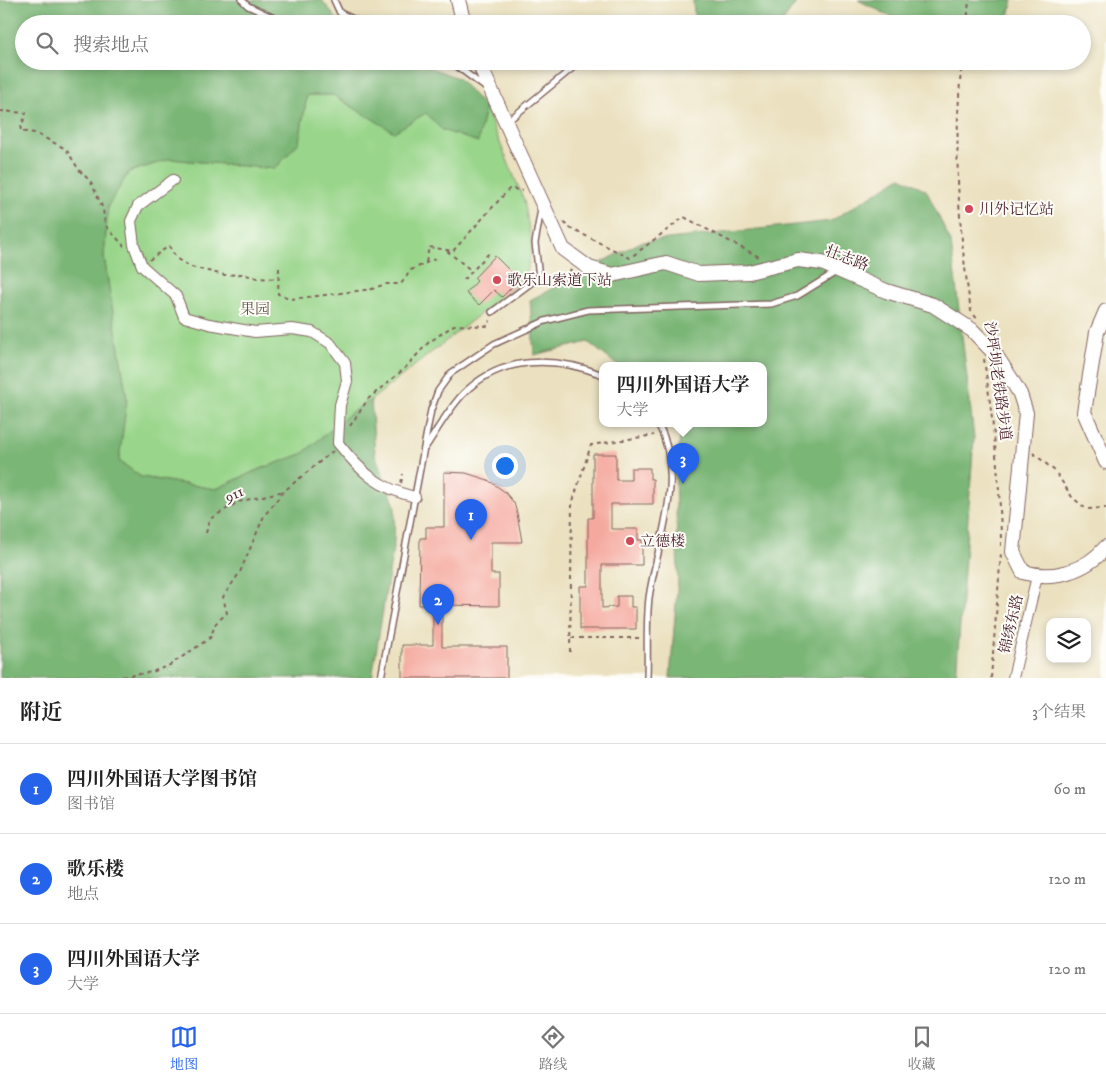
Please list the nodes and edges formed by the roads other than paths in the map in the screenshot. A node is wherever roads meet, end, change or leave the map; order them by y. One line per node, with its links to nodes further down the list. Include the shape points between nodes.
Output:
1 (242, 0): 4 (lane)
2 (334, 0): 5 (lane)
3 (458, 0): 6 (street)
4 (268, 15)
5 (344, 15)
6 (462, 15)
7 (461, 70): 10 (lane)
8 (482, 70): 10 (street, 壮志路)
9 (570, 70): 11 (lane)
10 (492, 94): 11 (street, 壮志路)
11 (506, 123): 13 (street, 壮志路)
12 (173, 180): 21 (street, via 138,206 131,222 134,245 142,266 176,296 184,317 255,332 292,329 312,332 330,343 346,363 347,381 340,405 338,443 358,468 382,486)
13 (542, 204): 14 (street, 壮志路, via 563,249 588,268 612,275 666,263 699,274 749,272 798,260 822,263); 16 (lane, via 535,243 539,277)
14 (838, 270): 19 (lane, via 797,296 771,304 588,310 545,321 494,344 451,373 436,397); 23 (street, 壮志路, via 886,291 934,305 972,330 995,354 1020,394 1026,413 1013,552 1023,572)
15 (1106, 311): 20 (street, via 1097,332 1084,412)
16 (492, 312)
17 (599, 374): 19 (lane, via 570,364 546,362 524,362 489,373 462,395)
18 (660, 427): 25 (lane, via 670,459 670,494 652,580)
19 (423, 452): 21 (lane)
20 (1106, 462)
21 (415, 497): 24 (lane)
22 (1106, 547): 23 (street, via 1072,572)
23 (1038, 576): 26 (street, 锦绣东路)
24 (382, 678)
25 (648, 678)
26 (1013, 678)

